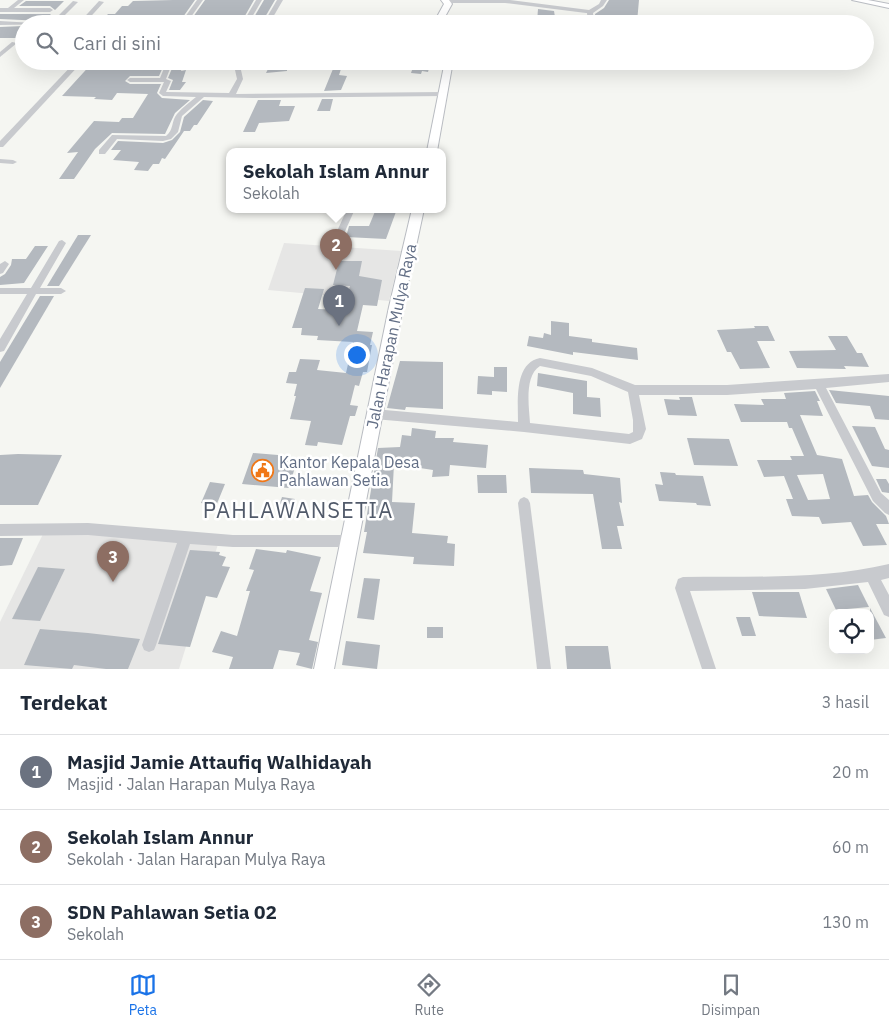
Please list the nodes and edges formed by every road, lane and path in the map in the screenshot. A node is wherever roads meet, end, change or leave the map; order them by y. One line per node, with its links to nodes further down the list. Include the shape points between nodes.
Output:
1 (22, 0): 12 (street)
2 (200, 0): 17 (street)
3 (258, 0): 18 (street)
4 (280, 0): 19 (street)
5 (445, 0): 14 (street, via 505,1); 20 (street, via 448,4)
6 (604, 0): 14 (street)
7 (856, 0): 10 (street)
8 (75, 2): 15 (street)
9 (101, 2): 16 (street)
10 (889, 6)
11 (0, 10): 12 (street)
12 (10, 10): 13 (street); 22 (street)
13 (50, 10)
14 (590, 12): 21 (street)
15 (62, 15)
16 (89, 15)
17 (190, 15)
18 (250, 15)
19 (271, 15)
20 (442, 15)
21 (590, 15)
22 (0, 19)
23 (0, 22): 24 (street)
24 (8, 23): 25 (street); 26 (street)
25 (15, 23)
26 (0, 29)
27 (0, 42): 28 (street, via 14,43)
28 (0, 55)
29 (71, 70): 38 (street)
30 (166, 70): 34 (street)
31 (238, 70): 37 (street, via 240,79)
32 (448, 70): 35 (street)
33 (130, 80): 34 (street)
34 (162, 80): 36 (street, via 168,81 162,94)
35 (444, 94): 37 (street); 39 (street)
36 (202, 95): 37 (street); 40 (street, via 179,116 176,130 169,137 115,137)
37 (232, 96)
38 (0, 145)
39 (433, 148)
40 (102, 152)
41 (0, 161): 42 (street)
42 (13, 162)
43 (349, 213): 46 (street)
44 (417, 213): 54 (street, Jalan Harapan Mulya Raya)
45 (62, 243): 48 (street)
46 (334, 247)
47 (0, 291): 48 (street)
48 (35, 291): 49 (street); 50 (street)
49 (60, 291)
50 (0, 348)
51 (889, 378): 52 (street)
52 (819, 384): 53 (street, via 727,390); 57 (street, via 877,497)
53 (634, 390): 55 (street, via 640,429 630,439); 55 (street, via 592,372 534,363 524,385)
54 (374, 414): 55 (street); 60 (street, Jalan Harapan Mulya Raya)
55 (524, 427)
56 (524, 503): 66 (street)
57 (889, 509)
58 (0, 530): 59 (street, via 88,529)
59 (186, 536): 60 (street); 64 (street)
60 (350, 542): 65 (street, Jalan Harapan Mulya Raya)
61 (889, 571): 62 (street)
62 (872, 576): 63 (street); 67 (street, via 805,582 682,584)
63 (889, 610)
64 (149, 646)
65 (324, 669)
66 (544, 669)
67 (709, 669)

